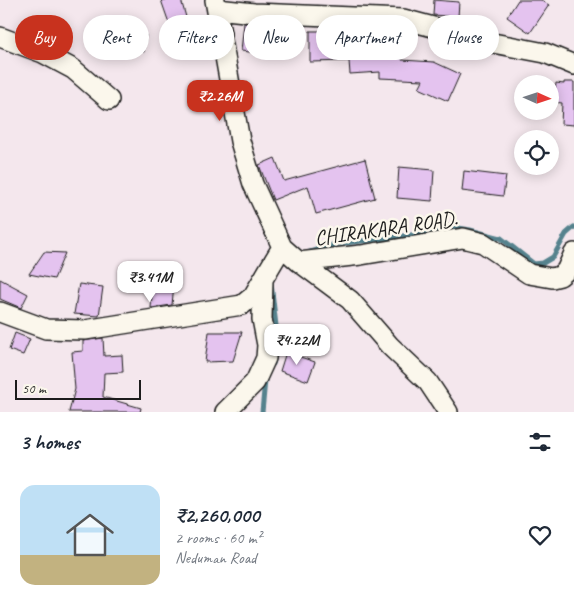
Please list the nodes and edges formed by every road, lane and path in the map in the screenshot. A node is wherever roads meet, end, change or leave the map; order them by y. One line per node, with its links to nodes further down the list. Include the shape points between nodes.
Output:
1 (216, 5): 3 (street, via 254,13 404,19 493,43 546,53); 5 (street, via 240,141 253,184)
2 (0, 37): 4 (street, via 73,69)
3 (574, 65)
4 (110, 100)
5 (282, 247): 7 (street); 8 (street)
6 (574, 253): 7 (street, CHIRAKARA ROAD., via 566,270 552,278 529,274 483,242 463,238)
7 (299, 262): 11 (street, via 350,300 390,346 428,382)
8 (263, 279): 9 (street, via 253,296 242,305 85,330 46,329); 10 (street, via 262,319 266,358 255,382)
9 (0, 312)
10 (225, 412)
11 (448, 412)

